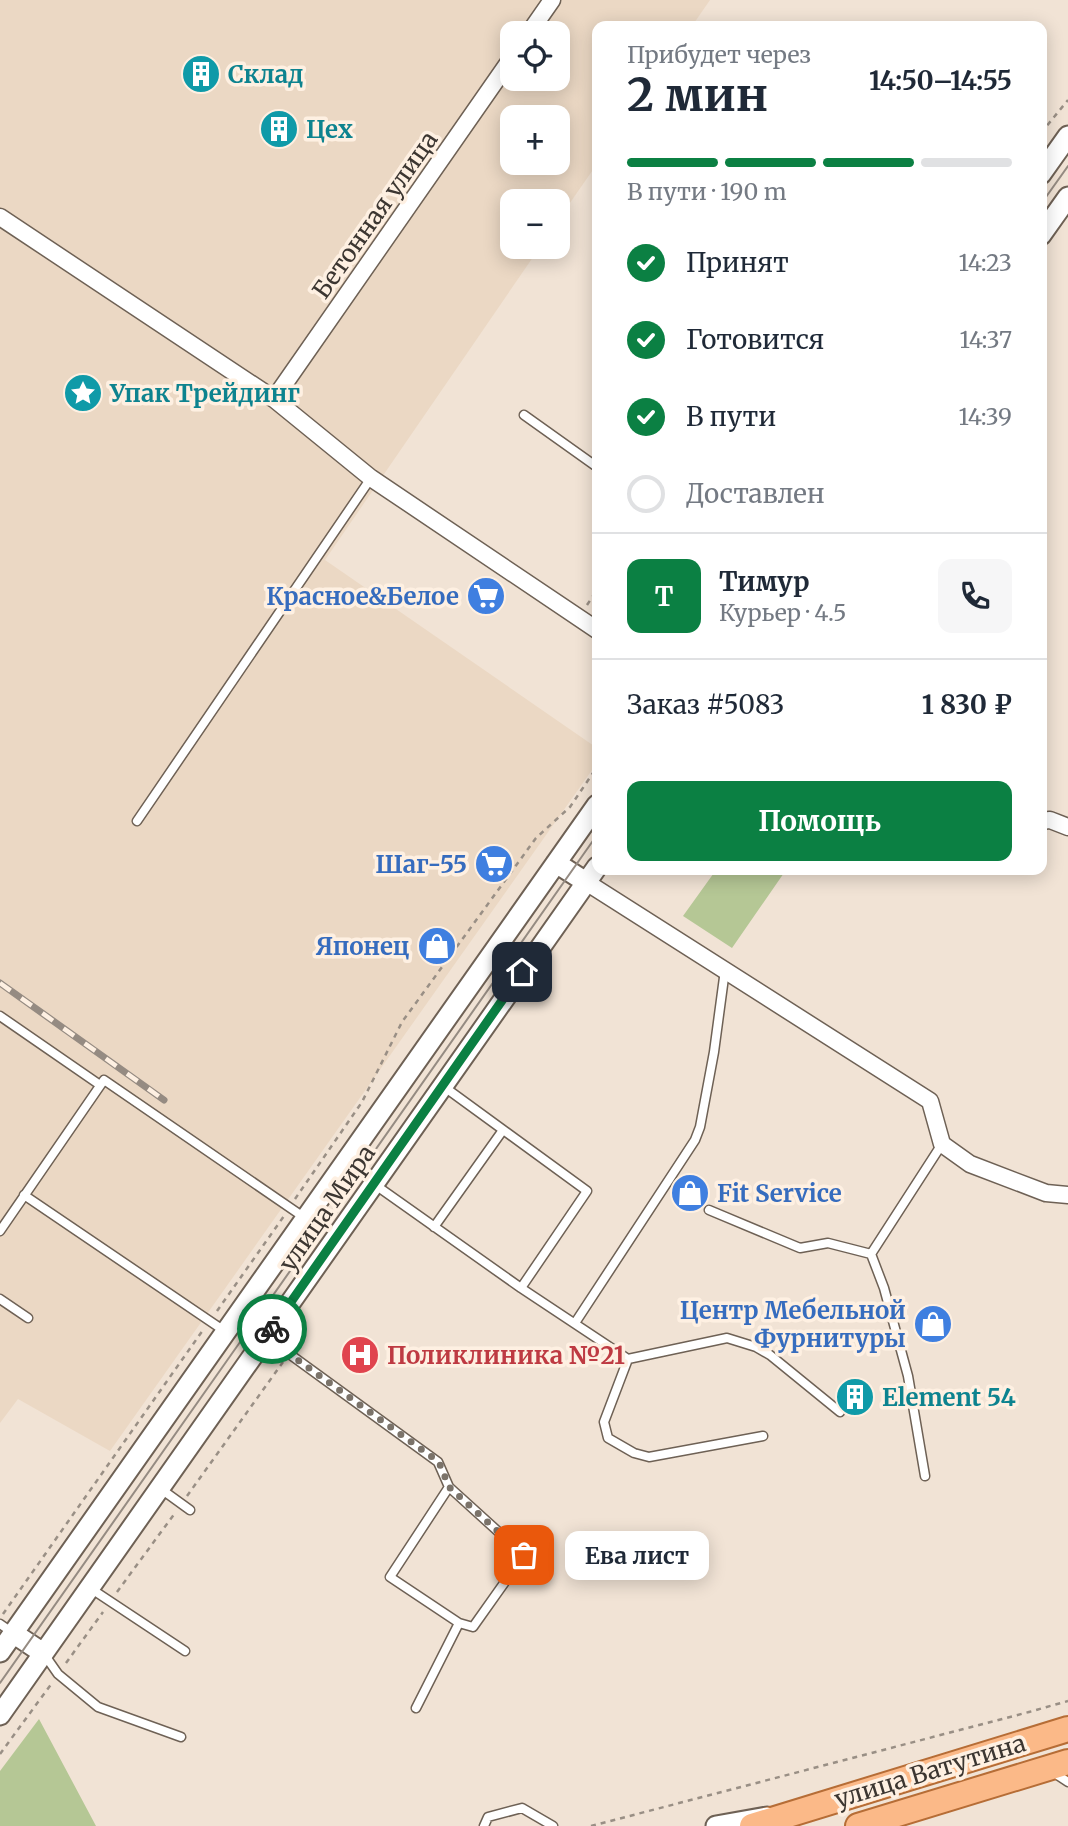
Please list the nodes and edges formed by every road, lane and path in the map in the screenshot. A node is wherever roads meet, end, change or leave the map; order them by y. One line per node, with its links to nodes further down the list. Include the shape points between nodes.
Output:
1 (552, 0): 2 (street)
2 (537, 21)
3 (500, 75): 11 (street, Бетонная улица)
4 (1068, 100): 5 (path)
5 (1047, 126)
6 (1068, 136): 7 (street)
7 (1047, 166)
8 (1068, 197): 10 (street)
9 (0, 217): 11 (street)
10 (1047, 227)
11 (274, 399): 14 (street)
12 (524, 415): 13 (lane)
13 (592, 463)
14 (371, 478): 15 (street); 19 (lane)
15 (592, 627)
16 (592, 774): 34 (path, via 570,807 536,838 402,1021 362,1102)
17 (592, 812): 21 (street, улица Мира)
18 (1047, 820): 20 (street)
19 (137, 821)
20 (1068, 827)
21 (556, 863): 22 (street); 34 (street, улица Мира)
22 (592, 874): 27 (street, улица Мира)
23 (593, 875): 24 (street)
24 (725, 971): 29 (street, via 930,1101); 41 (lane, via 695,1140)
25 (0, 1017): 26 (lane)
26 (100, 1085): 31 (lane); 34 (lane, via 104,1080)
27 (443, 1086): 28 (lane); 30 (street, улица Мира)
28 (503, 1130): 35 (lane); 38 (lane, via 587,1191)
29 (942, 1144): 32 (street, via 970,1164 1046,1193); 37 (lane)
30 (373, 1184): 35 (lane); 43 (street, улица Мира)
31 (24, 1195): 36 (lane); 42 (lane)
32 (1068, 1195)
33 (709, 1210): 37 (lane, via 800,1248 828,1243)
34 (297, 1213): 42 (street, улица Мира); 42 (path)
35 (434, 1227): 38 (lane)
36 (0, 1231)
37 (871, 1254): 48 (lane, via 908,1376)
38 (521, 1288): 41 (lane)
39 (0, 1299): 40 (lane)
40 (27, 1318)
41 (575, 1323): 45 (lane)
42 (218, 1326): 56 (street, улица Мира); 56 (path)
43 (266, 1337): 44 (lane); 50 (street, улица Мира)
44 (289, 1354): 49 (lane, via 439,1462); 51 (path)
45 (628, 1359): 46 (lane, via 727,1338 770,1355); 47 (lane, via 604,1422 608,1438 634,1453 649,1457)
46 (840, 1412)
47 (764, 1436)
48 (925, 1476)
49 (449, 1487): 55 (lane, via 390,1577); 55 (lane, via 524,1555 473,1627)
50 (160, 1488): 51 (lane); 53 (street, улица Мира)
51 (182, 1503): 52 (lane); 54 (path)
52 (190, 1510)
53 (90, 1588): 54 (lane); 59 (street, улица Мира)
54 (111, 1601): 57 (lane); 60 (path)
55 (459, 1623): 62 (lane)
56 (4, 1625): 58 (street, улица Мира); 59 (street)
57 (184, 1651)
58 (0, 1652)
59 (43, 1653): 60 (lane); 63 (street, улица Мира)
60 (58, 1674): 65 (lane, via 97,1707); 66 (path)
61 (1068, 1701): 72 (path)
62 (416, 1708)
63 (0, 1715)
64 (1068, 1728): 68 (main road, улица Ватутина)
65 (181, 1737)
66 (0, 1754)
67 (1061, 1771): 69 (main road, улица Ватутина)
68 (789, 1814): 73 (street); 74 (main road, улица Ватутина)
69 (871, 1824)
70 (484, 1826): 71 (lane, via 488,1817 522,1808)
71 (553, 1826)
72 (591, 1826)
73 (716, 1826)
74 (752, 1826)

